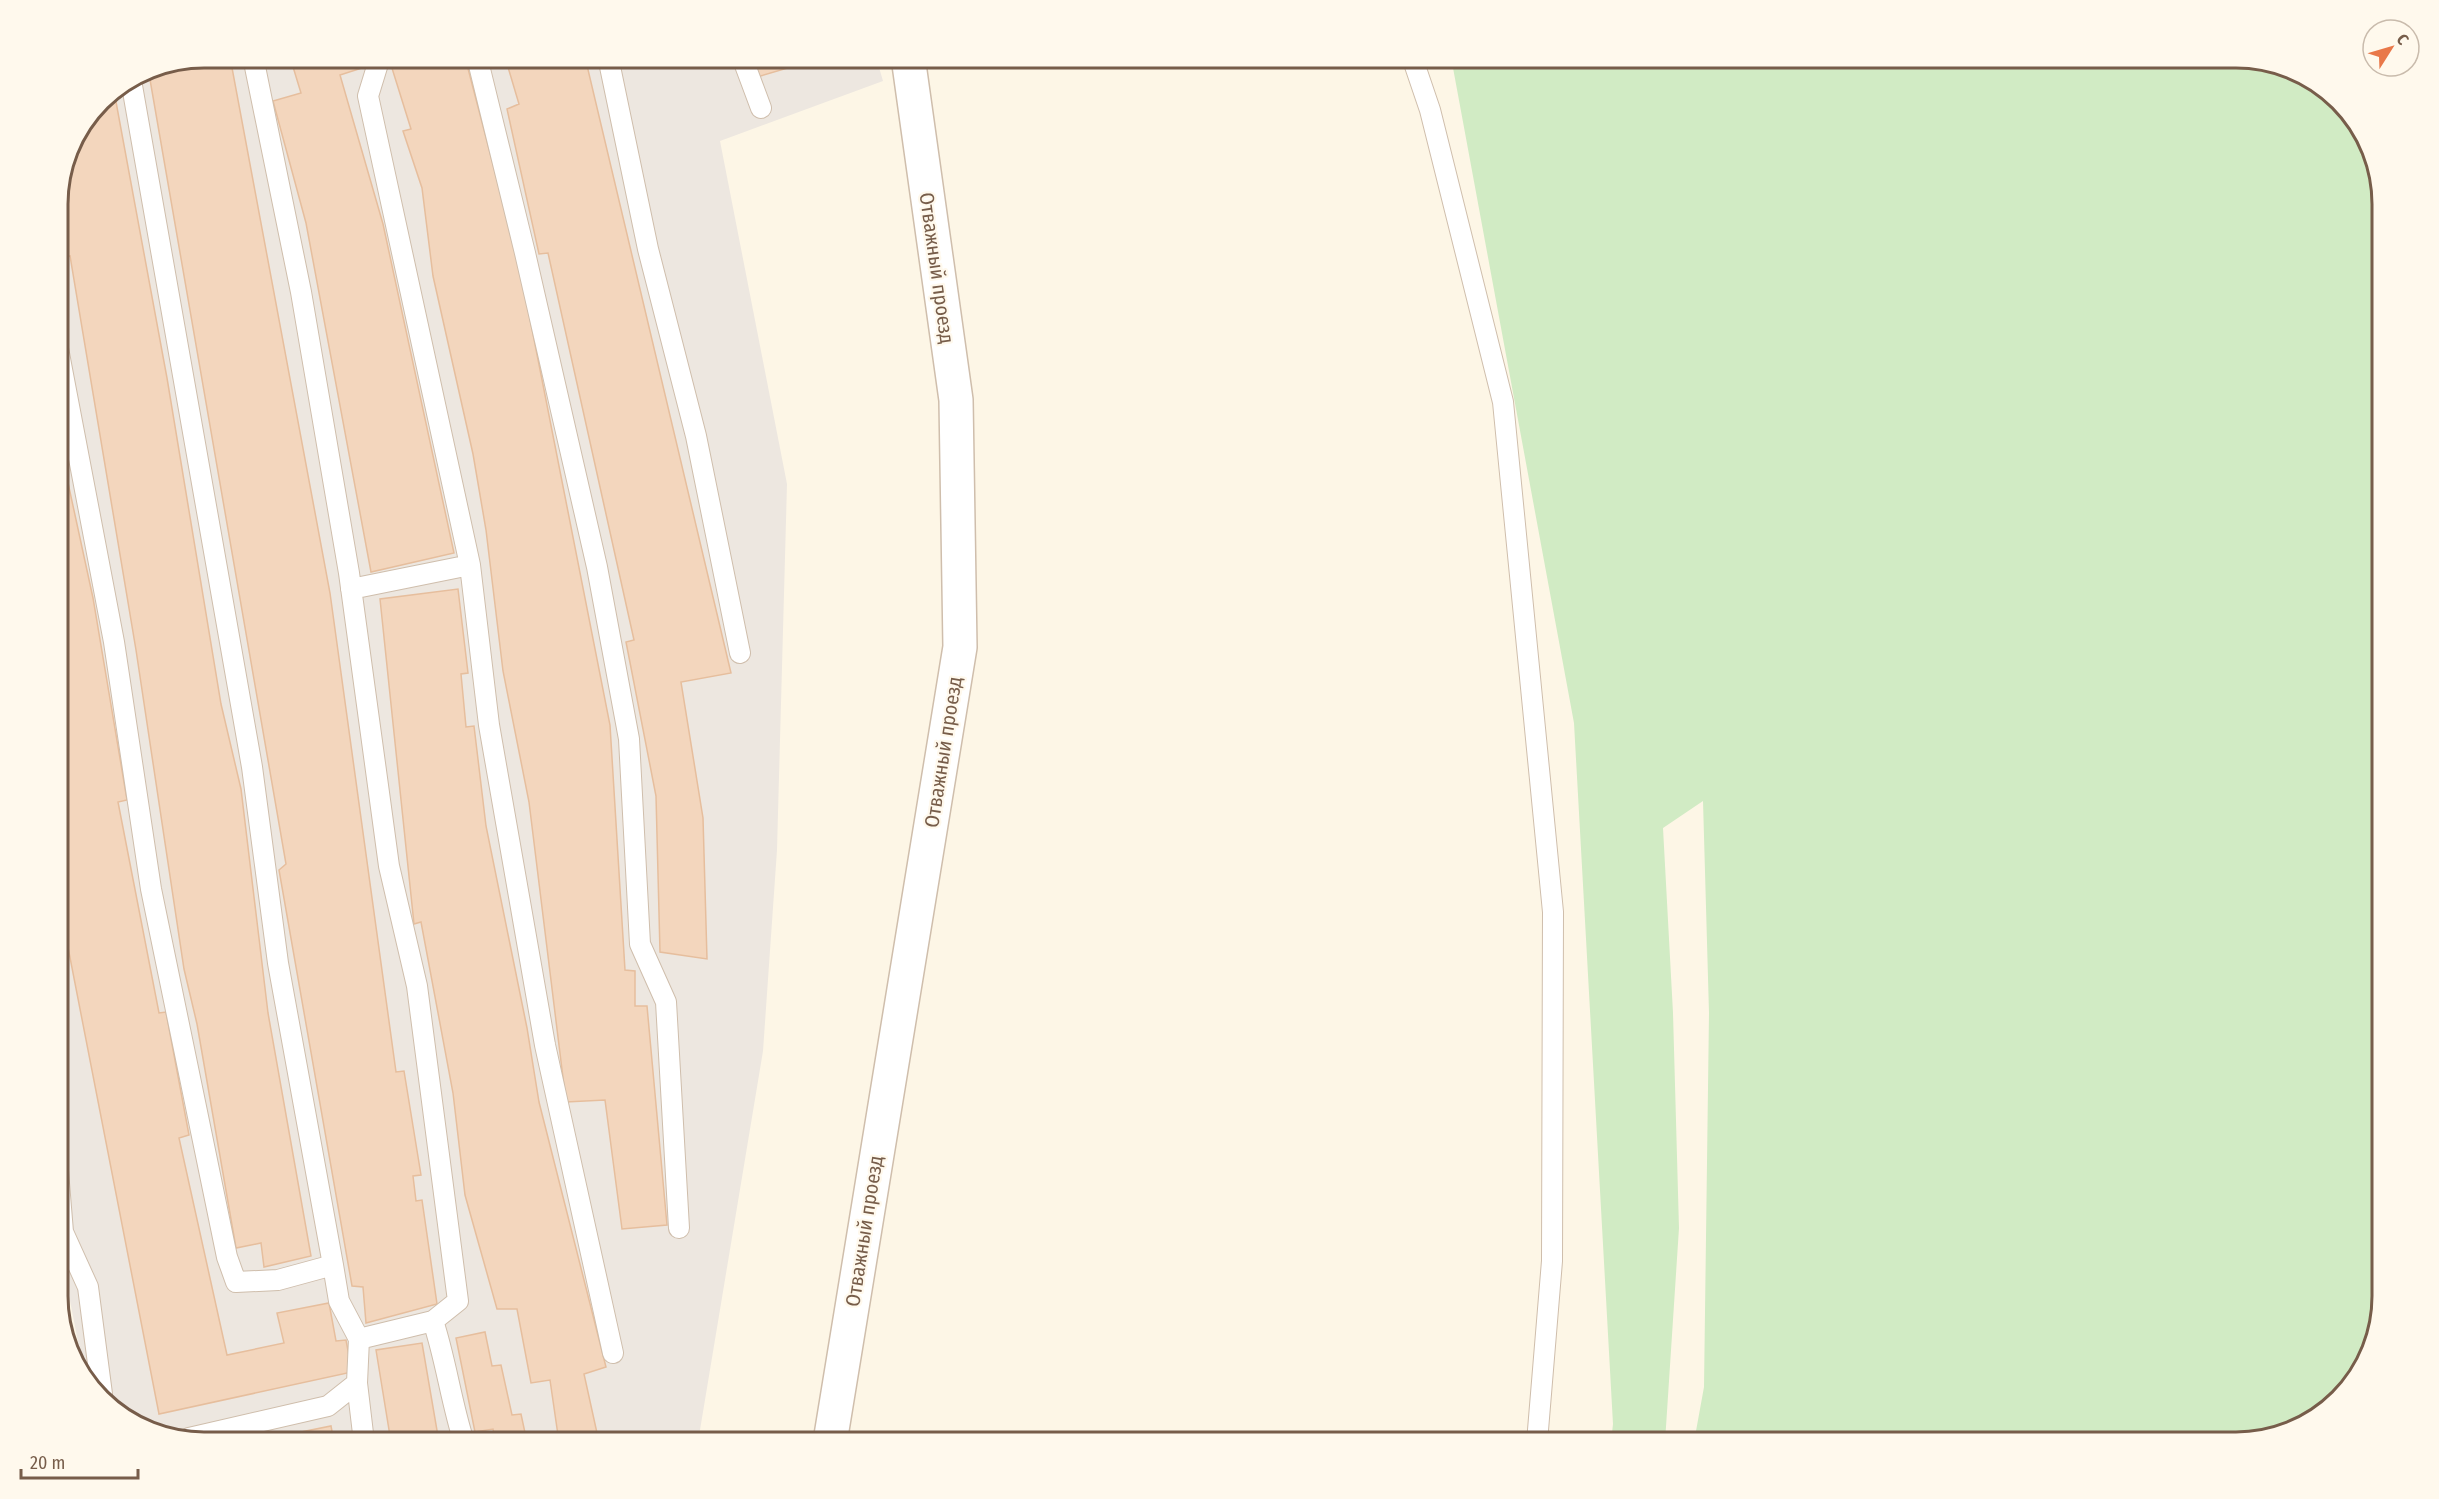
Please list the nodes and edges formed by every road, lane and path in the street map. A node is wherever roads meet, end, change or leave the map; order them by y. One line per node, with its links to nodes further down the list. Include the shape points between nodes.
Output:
1 (255, 68): 12 (lane, via 301,292)
2 (377, 68): 11 (lane, via 368,96)
3 (480, 68): 14 (lane, via 597,567 629,739 640,944 666,1002)
4 (611, 68): 13 (lane, via 648,249 696,436)
5 (746, 68): 9 (lane)
6 (910, 68): 25 (street, Отважный проезд, via 956,400 960,647)
7 (1417, 68): 26 (lane, via 1503,402 1553,912 1552,1260)
8 (132, 88): 16 (lane, via 252,767 278,963)
9 (761, 108)
10 (68, 402): 16 (lane, via 114,642 151,889 227,1257 236,1282 278,1280)
11 (470, 565): 12 (lane); 19 (lane, via 489,725 543,1033)
12 (351, 589): 17 (lane, via 389,866 417,986 458,1301)
13 (740, 653)
14 (679, 1228)
15 (68, 1243): 21 (lane, via 88,1287)
16 (333, 1264): 18 (lane, via 339,1301)
17 (433, 1321): 18 (lane); 24 (lane)
18 (359, 1339): 20 (lane)
19 (613, 1353)
20 (357, 1383): 22 (lane, via 328,1406); 23 (lane)
21 (101, 1384)
22 (215, 1432)
23 (363, 1432)
24 (461, 1432)
25 (832, 1432)
26 (1538, 1432)

